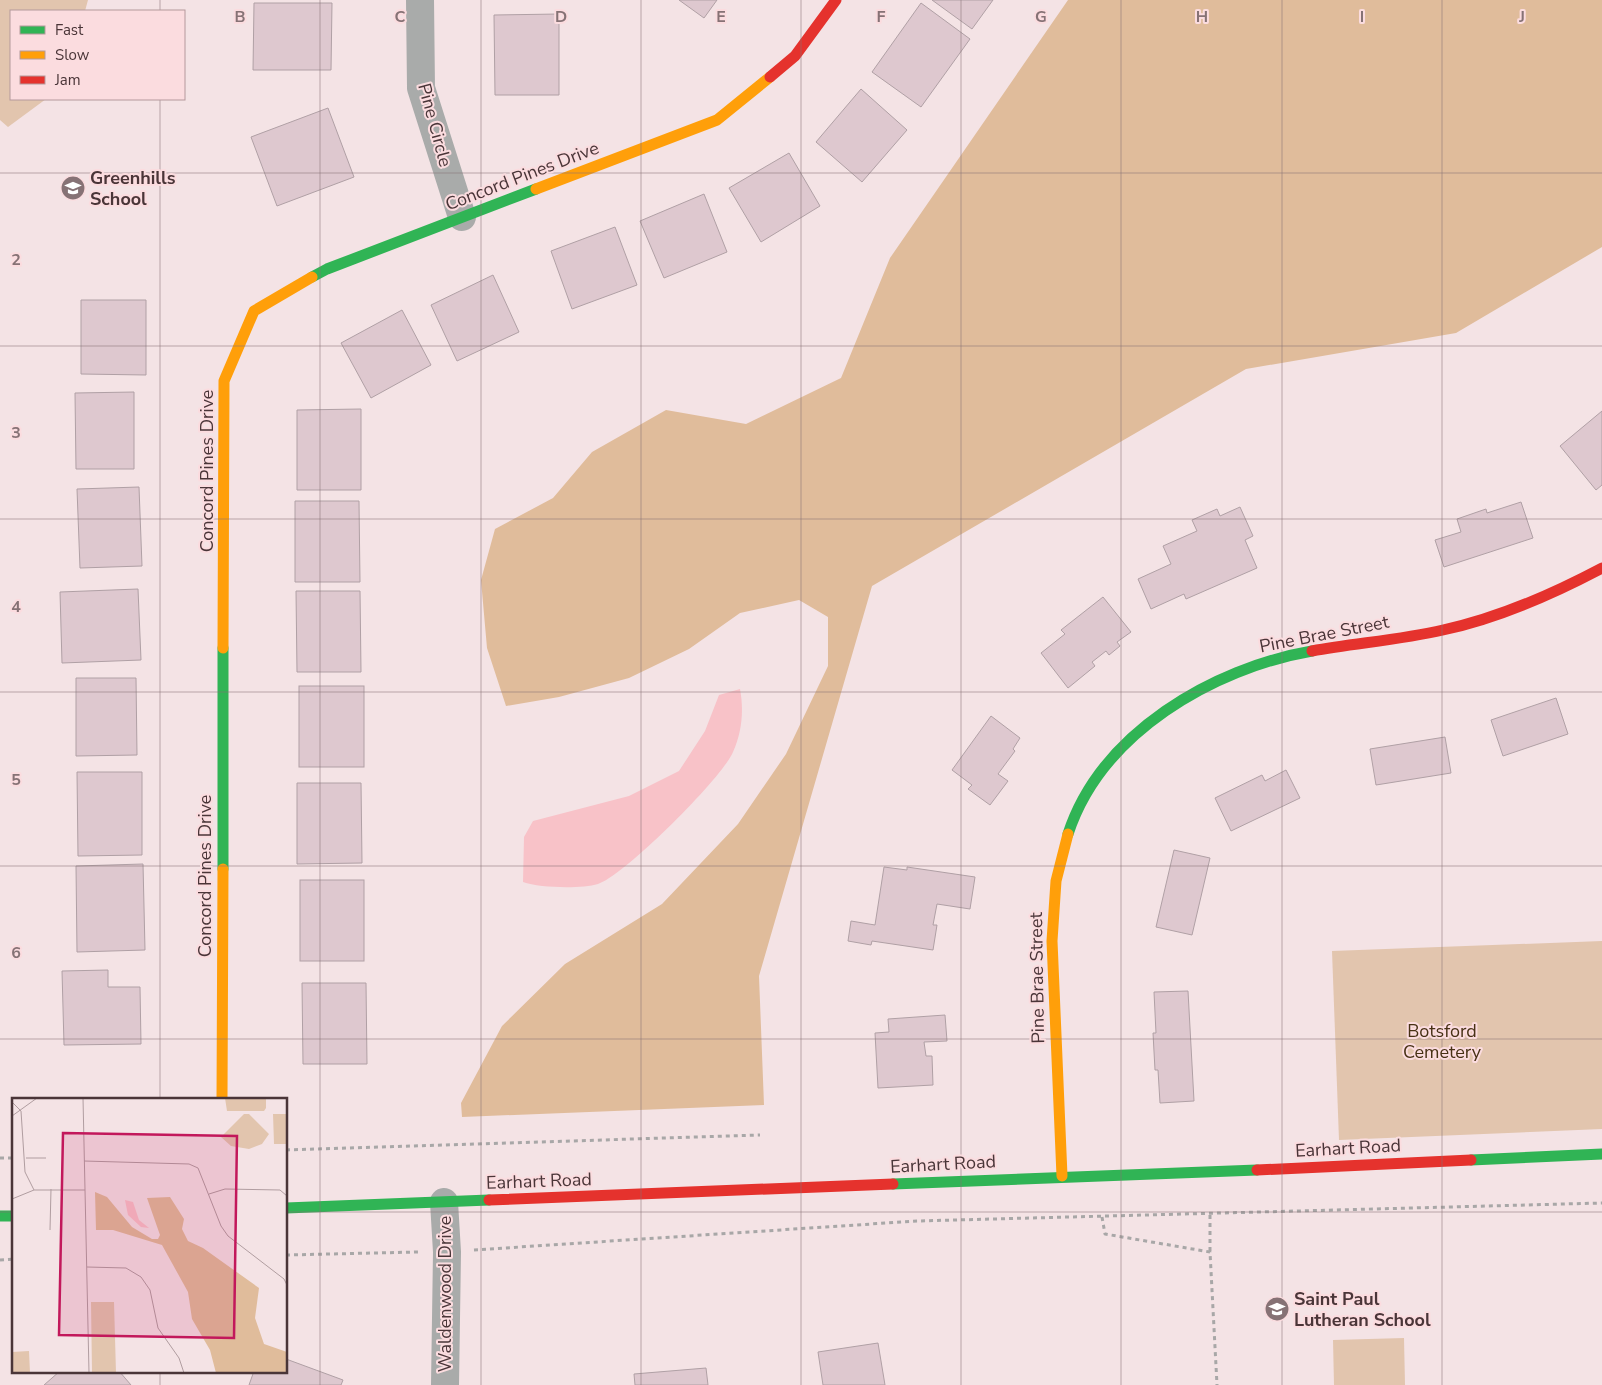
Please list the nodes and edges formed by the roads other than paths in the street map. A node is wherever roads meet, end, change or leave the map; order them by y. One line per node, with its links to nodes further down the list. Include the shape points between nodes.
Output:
1 (420, 0): 3 (street, Pine Circle, via 421,88)
2 (836, 0): 3 (street, Concord Pines Drive, via 795,56 717,120)
3 (462, 217): 5 (street, Concord Pines Drive, via 327,269 254,311 224,381)
4 (1602, 568): 7 (street, Pine Brae Street, via 1531,604 1486,619 1445,630 1282,657 1236,671 1193,691 1158,715 1127,744 1095,783 1072,824 1059,861 1051,954)
5 (222, 1098)
6 (1602, 1154): 7 (street, Earhart Road)
7 (1062, 1176): 8 (street, Earhart Road)
8 (444, 1202): 9 (street, Earhart Road); 10 (street, Waldenwood Drive, via 447,1252)
9 (288, 1208)
10 (445, 1385)

